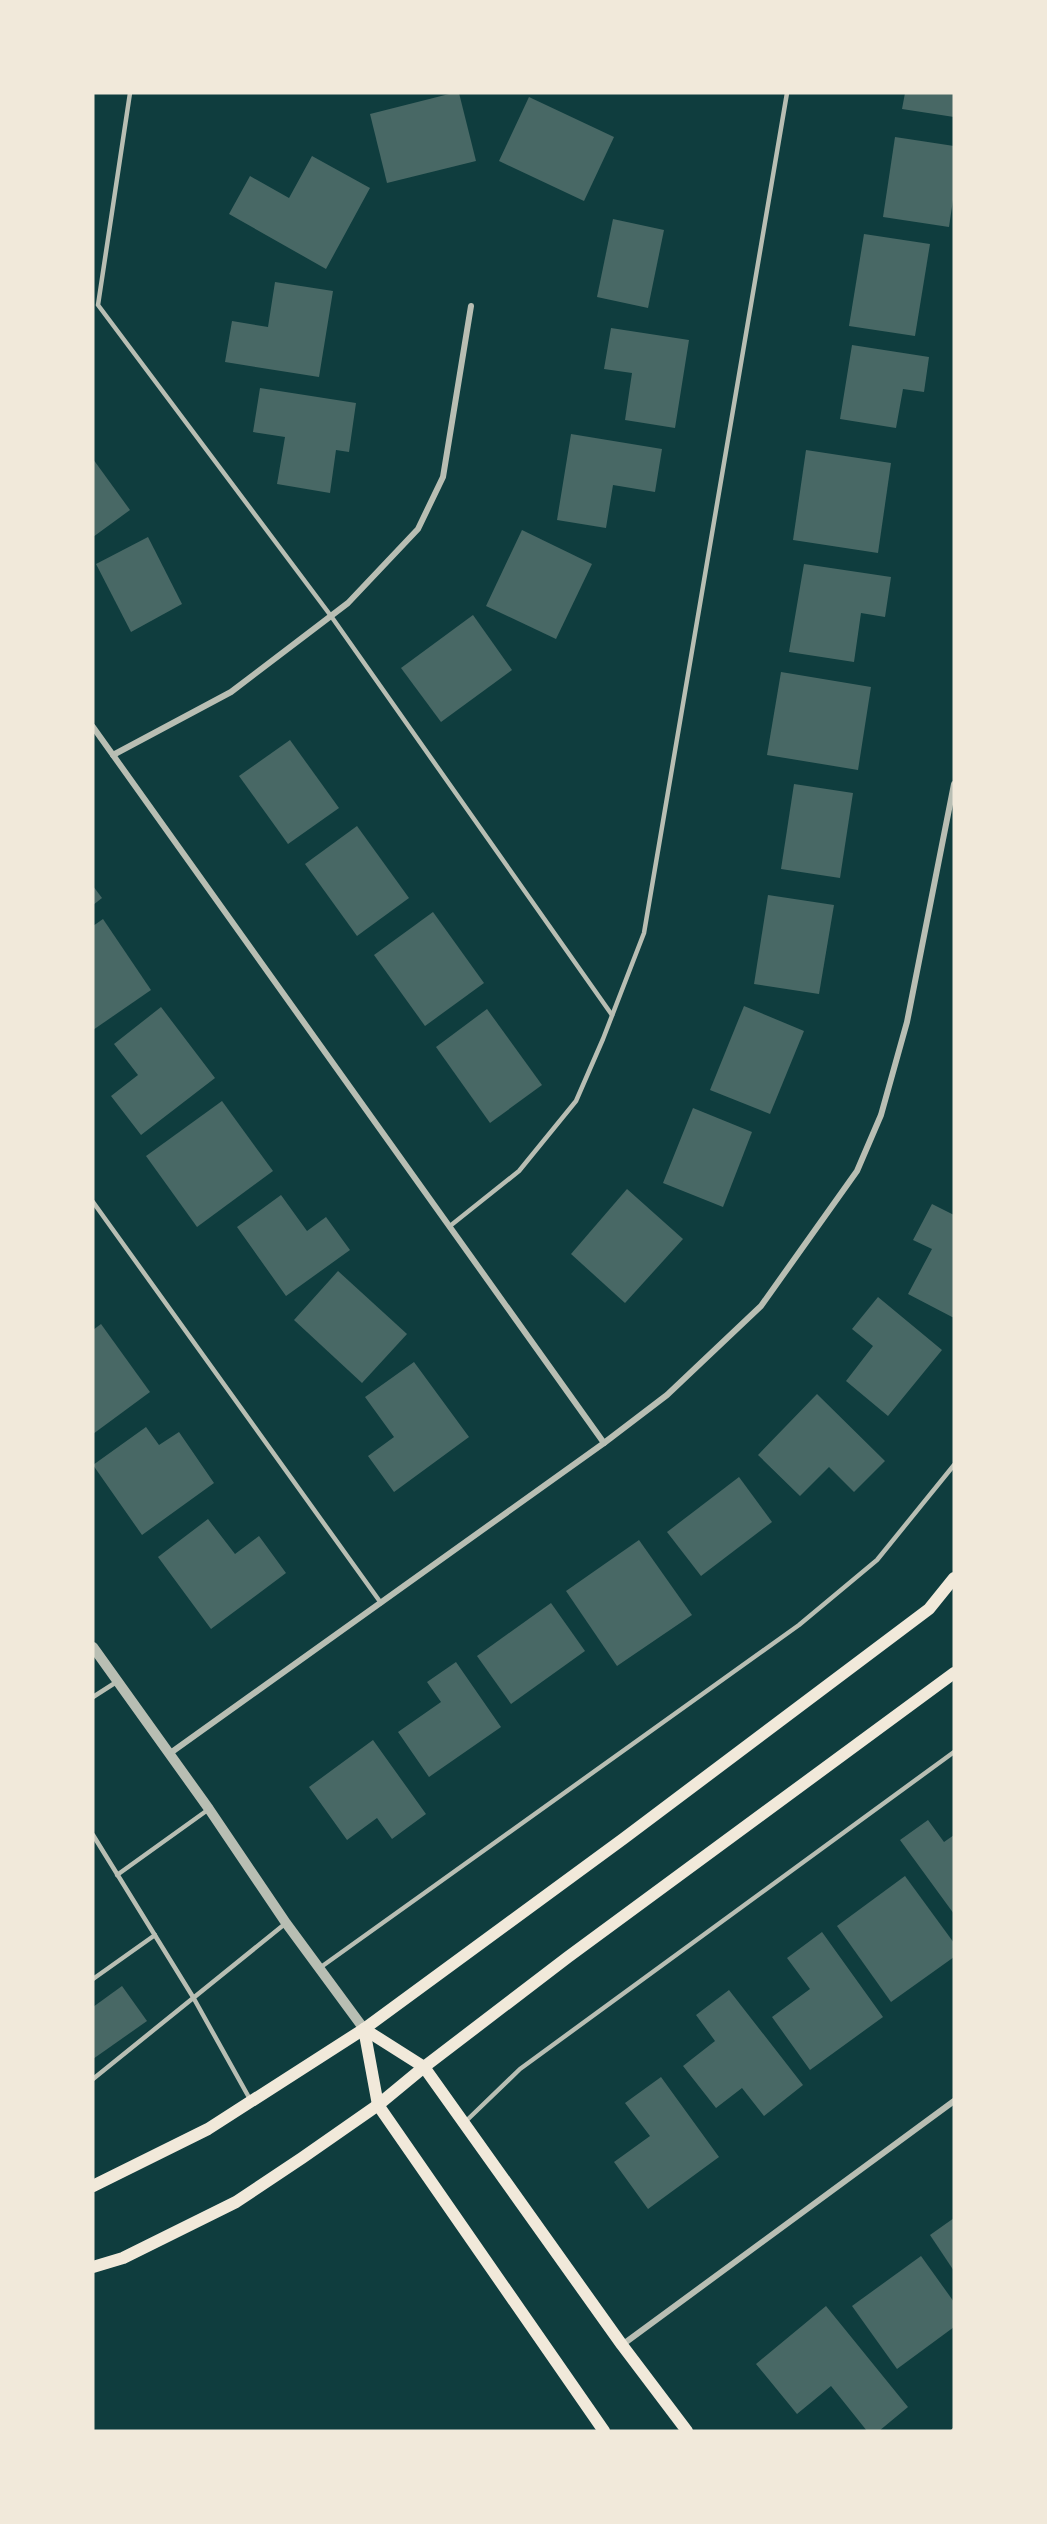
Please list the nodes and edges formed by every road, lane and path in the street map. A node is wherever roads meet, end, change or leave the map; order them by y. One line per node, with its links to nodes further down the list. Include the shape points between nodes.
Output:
1 (130, 93): 4 (lane, via 98,306)
2 (787, 93): 8 (lane, via 644,933)
3 (471, 306): 4 (street, via 443,477 418,529)
4 (331, 616): 6 (street, via 231,692); 8 (lane)
5 (93, 727): 6 (street)
6 (113, 755): 10 (street)
7 (954, 784): 11 (street, via 908,1023 881,1114 857,1171 760,1306 667,1395)
8 (612, 1016): 10 (lane, via 576,1101 519,1171)
9 (93, 1202): 14 (lane)
10 (450, 1226): 11 (street)
11 (604, 1443): 14 (street)
12 (954, 1465): 26 (lane, via 877,1560 799,1625)
13 (954, 1578): 29 (main road, via 929,1609)
14 (381, 1603): 20 (street)
15 (93, 1647): 17 (street)
16 (954, 1673): 30 (main road)
17 (118, 1681): 18 (lane); 20 (street)
18 (93, 1697)
19 (954, 1752): 35 (lane, via 520,2069)
20 (169, 1754): 21 (street)
21 (209, 1809): 23 (lane); 24 (street)
22 (93, 1835): 23 (lane)
23 (117, 1875): 25 (lane)
24 (286, 1923): 26 (street); 28 (lane)
25 (155, 1935): 27 (lane); 28 (lane)
26 (321, 1967): 29 (street)
27 (93, 1980)
28 (193, 1997): 31 (lane); 32 (lane)
29 (364, 2028): 30 (main road); 32 (main road); 34 (main road)
30 (424, 2067): 34 (main road); 35 (main road)
31 (93, 2079)
32 (251, 2101): 36 (main road, via 208,2129)
33 (954, 2101): 38 (street)
34 (378, 2105): 37 (main road, via 236,2202 123,2258); 39 (main road)
35 (463, 2123): 38 (main road)
36 (94, 2183)
37 (93, 2267)
38 (622, 2345): 40 (main road)
39 (604, 2431)
40 (687, 2431)

